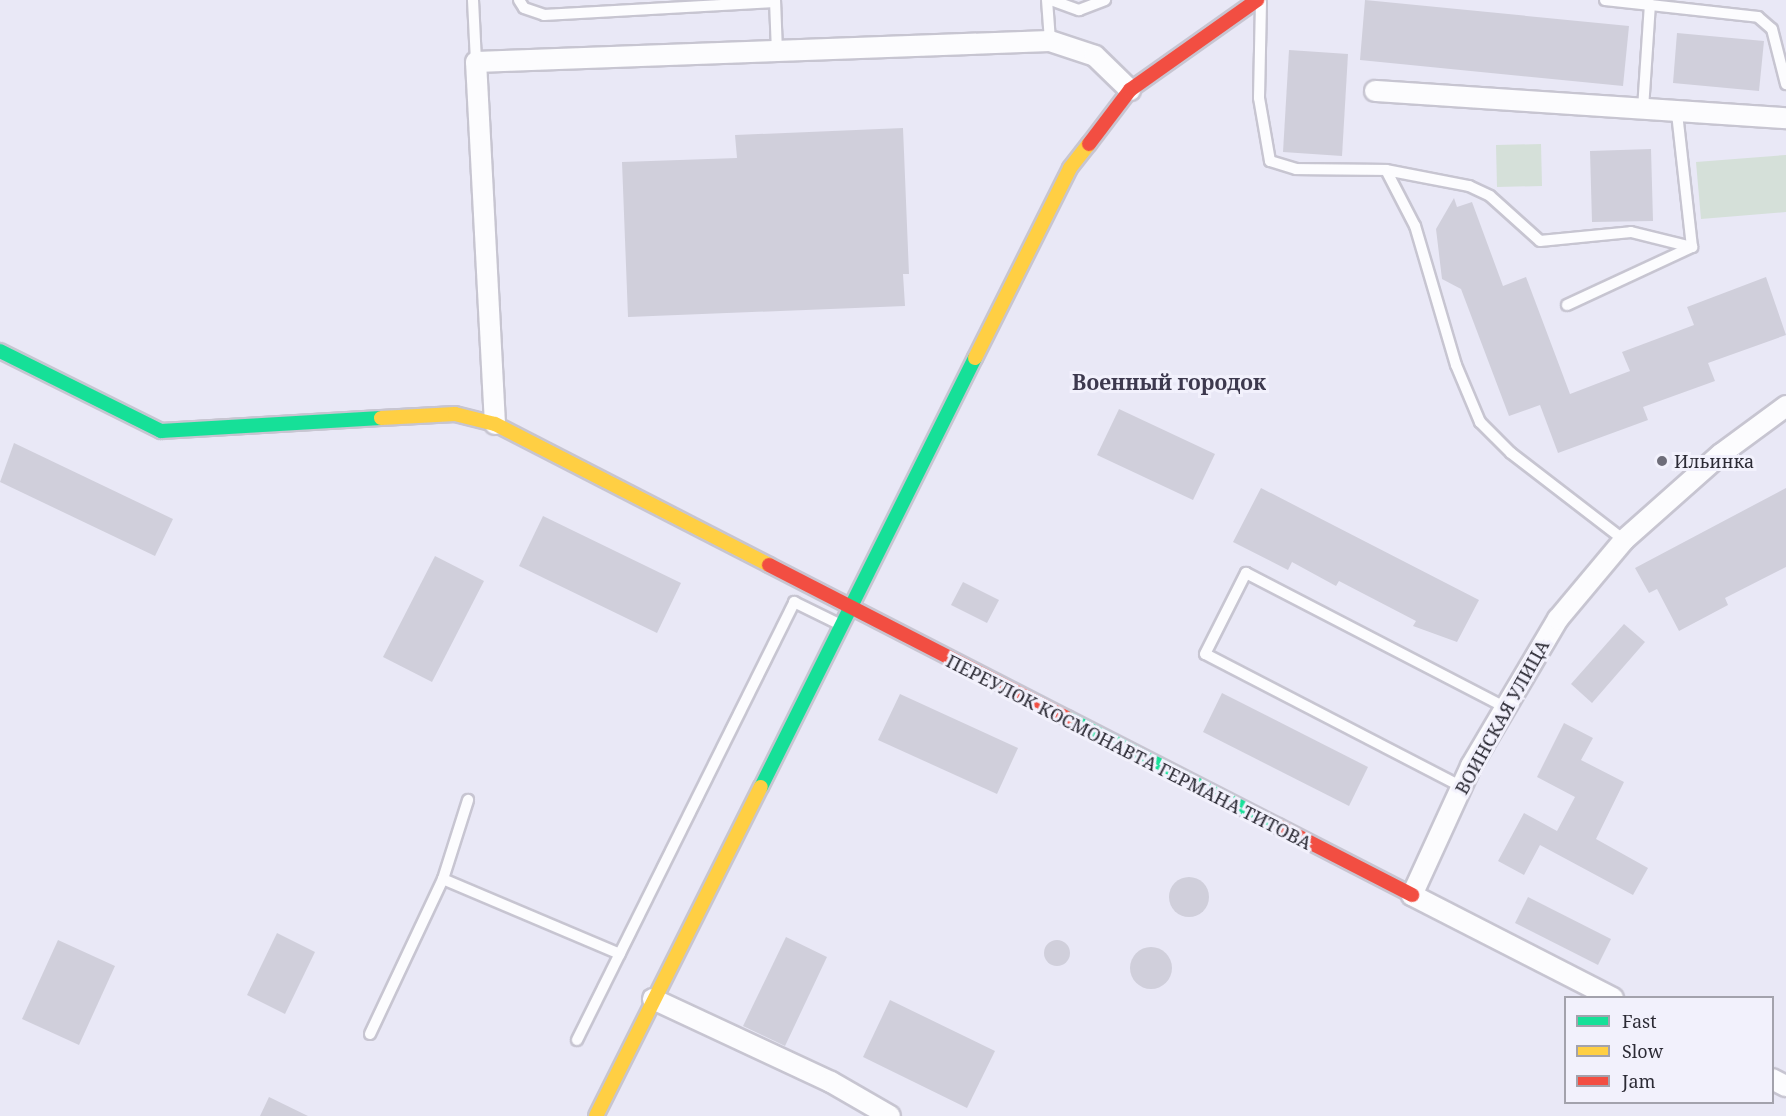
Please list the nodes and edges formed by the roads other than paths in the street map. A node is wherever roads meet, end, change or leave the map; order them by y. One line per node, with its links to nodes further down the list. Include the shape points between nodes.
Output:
1 (473, 0): 11 (lane)
2 (519, 0): 7 (lane, via 524,8 544,15)
3 (1049, 0): 4 (lane, via 1079,10); 9 (lane)
4 (1105, 0)
5 (1259, 0): 13 (street); 18 (lane, via 1259,98 1270,161 1296,169)
6 (1605, 0): 8 (lane)
7 (775, 1): 10 (lane)
8 (1650, 4): 12 (lane, via 1758,17 1772,29); 15 (lane)
9 (1050, 41): 10 (street); 13 (street, via 1095,56)
10 (777, 52): 11 (street)
11 (476, 62): 23 (street)
12 (1786, 84)
13 (1130, 90): 25 (street, via 1070,168)
14 (1375, 91): 15 (street)
15 (1643, 109): 16 (street)
16 (1677, 113): 17 (street); 19 (lane)
17 (1786, 118)
18 (1386, 170): 19 (lane, via 1469,186 1490,196 1540,241 1631,232); 24 (lane, via 1415,226 1456,365 1480,422 1511,453)
19 (1692, 247): 20 (lane)
20 (1567, 305)
21 (0, 351): 23 (street, ПЕРЕУЛОК КОСМОНАВТА ГЕРМАНА ТИТОВА, via 161,431 455,414)
22 (1786, 406): 24 (street, ВОИНСКАЯ УЛИЦА, via 1721,454)
23 (495, 423): 25 (street, ПЕРЕУЛОК КОСМОНАВТА ГЕРМАНА ТИТОВА)
24 (1624, 540): 27 (street, ВОИНСКАЯ УЛИЦА, via 1558,619)
25 (847, 609): 26 (street); 31 (street, ПЕРЕУЛОК КОСМОНАВТА ГЕРМАНА ТИТОВА)
26 (839, 624): 32 (lane, via 794,602); 34 (street)
27 (1504, 707): 28 (street, ВОИНСКАЯ УЛИЦА); 28 (lane, via 1246,573 1205,654)
28 (1461, 787): 31 (street, ВОИНСКАЯ УЛИЦА)
29 (468, 800): 30 (lane)
30 (443, 879): 32 (lane); 35 (lane)
31 (1412, 895): 33 (street)
32 (621, 954): 36 (lane)
33 (1609, 996)
34 (653, 999): 37 (street); 38 (street, via 831,1082)
35 (370, 1034)
36 (577, 1040)
37 (596, 1116)
38 (890, 1116)

